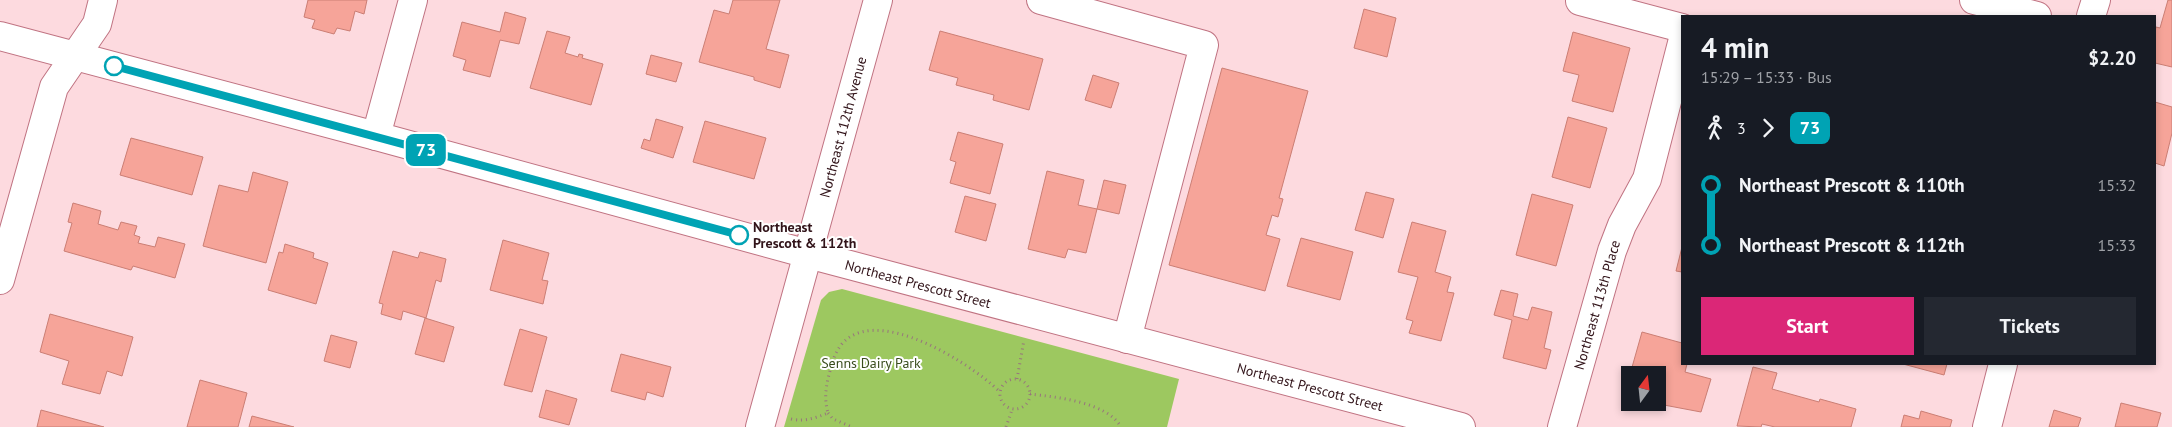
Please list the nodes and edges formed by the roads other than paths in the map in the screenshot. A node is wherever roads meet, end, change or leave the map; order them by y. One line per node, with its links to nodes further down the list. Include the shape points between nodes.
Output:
1 (102, 0): 13 (street, via 97,24)
2 (413, 0): 14 (street)
3 (878, 0): 15 (street, Northeast 112th Avenue)
4 (1041, 0): 17 (street, via 1204,45)
5 (1974, 0): 8 (street)
6 (2096, 0): 9 (street)
7 (1580, 1): 10 (street)
8 (2033, 15)
9 (2091, 15)
10 (1681, 28)
11 (0, 36): 13 (street, Northeast Prescott Street)
12 (1681, 47): 21 (street, Northeast 113th Place, via 1647,179 1612,251)
13 (76, 56): 14 (street, Northeast Prescott Street); 16 (street, via 54,87)
14 (376, 136): 15 (street, Northeast Prescott Street)
15 (808, 254): 17 (street, Northeast Prescott Street); 19 (street, Northeast 112th Avenue)
16 (0, 280)
17 (1127, 339): 20 (street, Northeast Prescott Street)
18 (2003, 365): 22 (street)
19 (762, 419)
20 (1461, 427)
21 (1562, 427)
22 (1987, 427)

